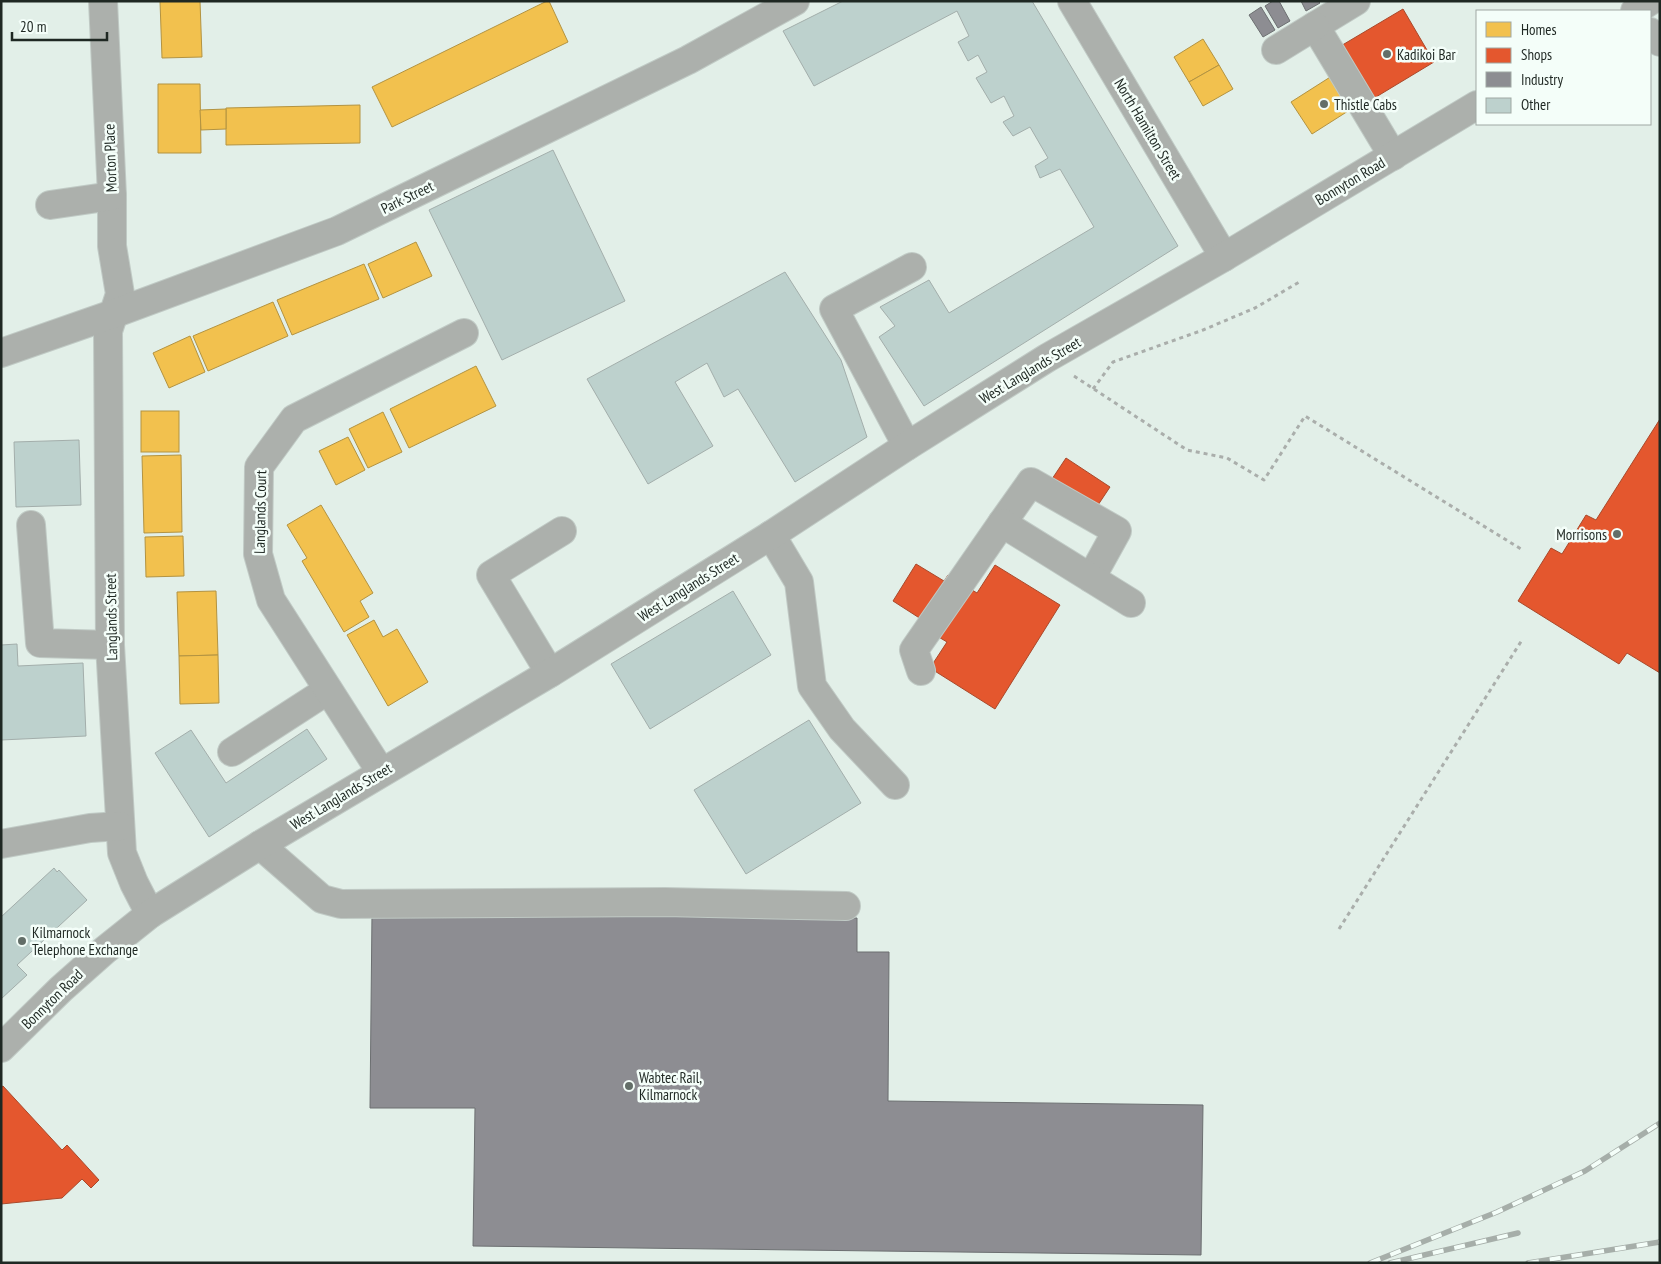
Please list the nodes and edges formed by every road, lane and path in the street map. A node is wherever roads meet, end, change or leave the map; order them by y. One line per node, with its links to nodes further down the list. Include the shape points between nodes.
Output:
1 (103, 1): 13 (street, Morton Place)
2 (795, 1): 18 (street, Park Street, via 688,60 337,231)
3 (1072, 1): 15 (street, North Hamilton Street)
4 (1356, 1): 7 (street)
5 (1650, 1): 6 (street)
6 (1636, 10)
7 (1315, 26): 10 (street); 12 (street)
8 (1651, 33): 9 (street)
9 (1660, 42)
10 (1276, 50)
11 (1476, 106): 12 (street, Bonnyton Road)
12 (1393, 156): 15 (street, Bonnyton Road)
13 (112, 196): 14 (street); 18 (street, Morton Place, via 112,246 120,294)
14 (50, 205)
15 (1224, 257): 21 (street, West Langlands Street)
16 (912, 267): 23 (street, via 834,310)
17 (1301, 281): 22 (path, via 1255,308 1113,362)
18 (113, 314): 20 (street, Park Street); 32 (street, Langlands Street, via 108,331)
19 (464, 333): 35 (street, Langlands Court, via 294,419 258,467 258,554 271,600)
20 (1, 353)
21 (1047, 358): 22 (path); 23 (street, West Langlands Street)
22 (1093, 389): 28 (path, via 1186,450 1227,458 1264,480 1305,416)
23 (907, 446): 27 (street, West Langlands Street)
24 (1002, 523): 29 (street); 29 (street, via 1031,482 1117,531); 33 (street, via 914,650)
25 (31, 525): 32 (street, via 40,643)
26 (562, 531): 34 (street, via 491,575)
27 (771, 535): 34 (street, West Langlands Street); 38 (street, via 799,582 812,686 842,729)
28 (1521, 550)
29 (1091, 578): 30 (street)
30 (1131, 603)
31 (1522, 640): 44 (path)
32 (110, 645): 39 (street, Langlands Street)
33 (921, 671)
34 (550, 673): 37 (street, West Langlands Street)
35 (328, 690): 36 (street); 37 (street, Langlands Court)
36 (232, 752)
37 (381, 772): 41 (street, West Langlands Street)
38 (895, 785)
39 (120, 826): 40 (street, via 90,828); 43 (street, Langlands Street, via 122,853)
40 (1, 844)
41 (260, 845): 42 (street, via 322,899 341,904 665,902); 43 (street, West Langlands Street)
42 (846, 906)
43 (150, 914): 45 (street, Bonnyton Road, via 61,989)
44 (1340, 929)
45 (1, 1048)

